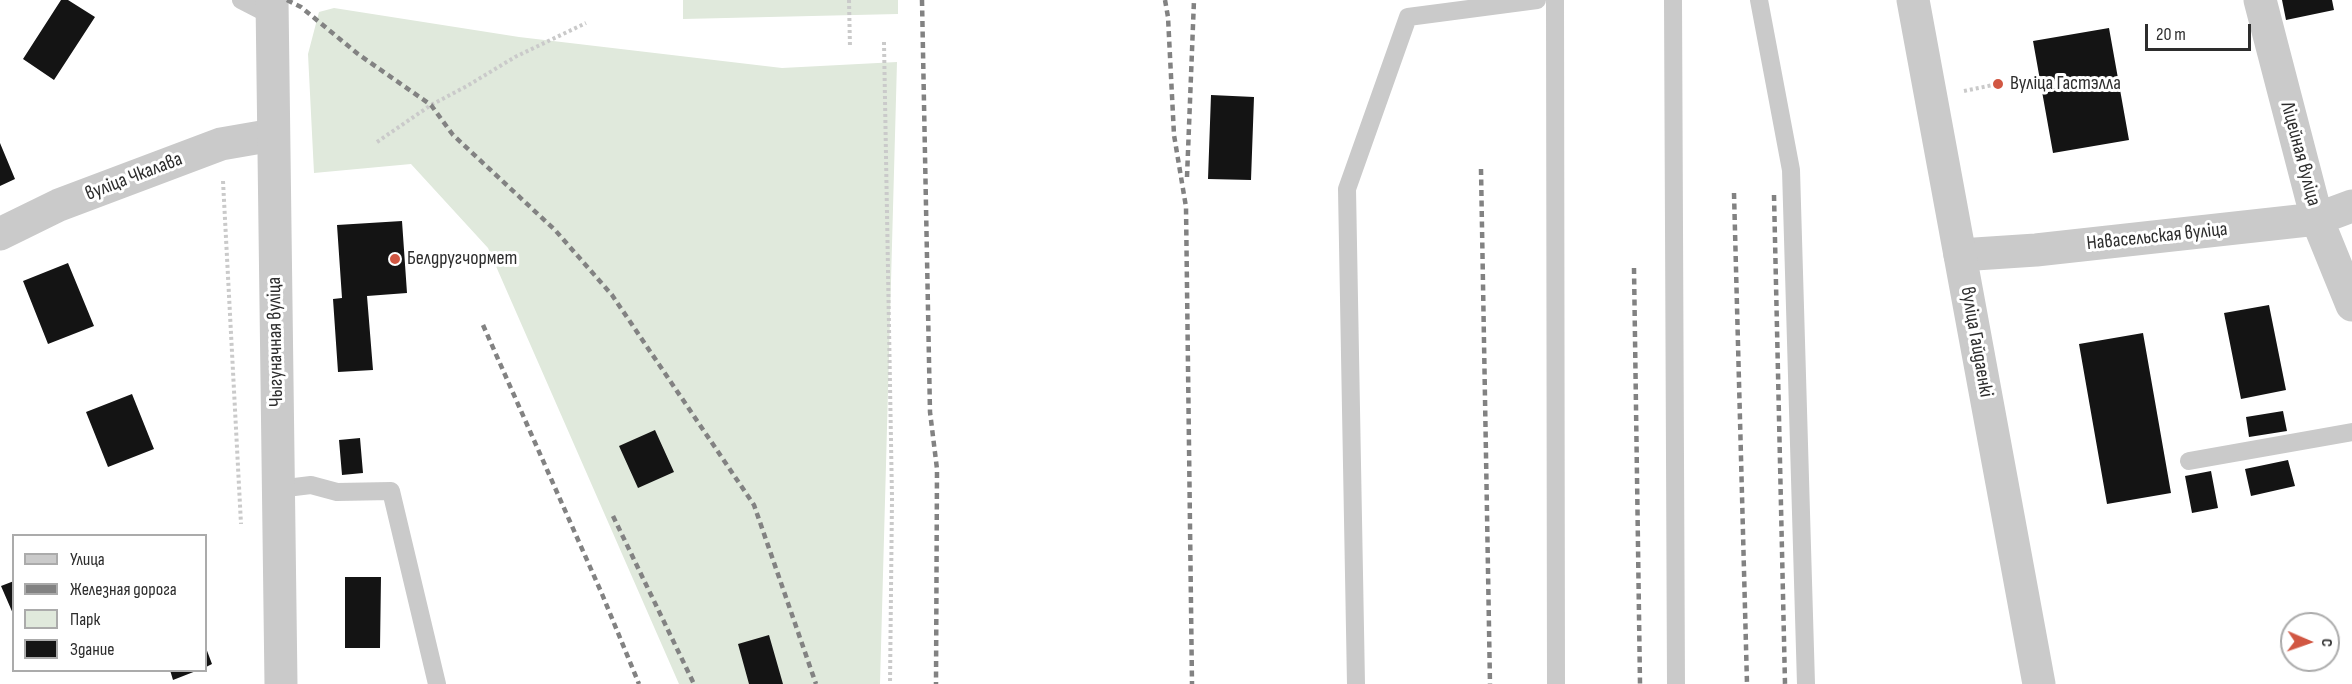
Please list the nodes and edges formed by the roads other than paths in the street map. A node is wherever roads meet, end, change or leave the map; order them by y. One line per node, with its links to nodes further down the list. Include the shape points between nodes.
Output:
1 (241, 0): 8 (lane)
2 (1537, 0): 20 (lane, via 1408,17 1347,189)
3 (1555, 0): 21 (lane)
4 (1673, 0): 22 (lane)
5 (1759, 0): 23 (lane, via 1791,170)
6 (1913, 0): 13 (street, вуліца Гайдаенкі)
7 (2260, 0): 11 (street, Ліцейная вуліца)
8 (272, 8): 9 (street, Чыгуначная вуліца)
9 (273, 135): 12 (street, вуліца Чкалава, via 221,144 59,205); 17 (street, Чыгуначная вуліца)
10 (2352, 206): 11 (street, Навасельская вуліца)
11 (2317, 219): 13 (street, Навасельская вуліца); 14 (street, Ліцейная вуліца)
12 (0, 234)
13 (1960, 255): 24 (street, вуліца Гайдаенкі)
14 (2352, 305)
15 (2352, 432): 16 (lane)
16 (2189, 462)
17 (278, 489): 18 (street, Чыгуначная вуліца); 19 (lane, via 311,484 337,492 391,491)
18 (281, 684)
19 (437, 684)
20 (1356, 684)
21 (1556, 684)
22 (1676, 684)
23 (1806, 684)
24 (2039, 684)

